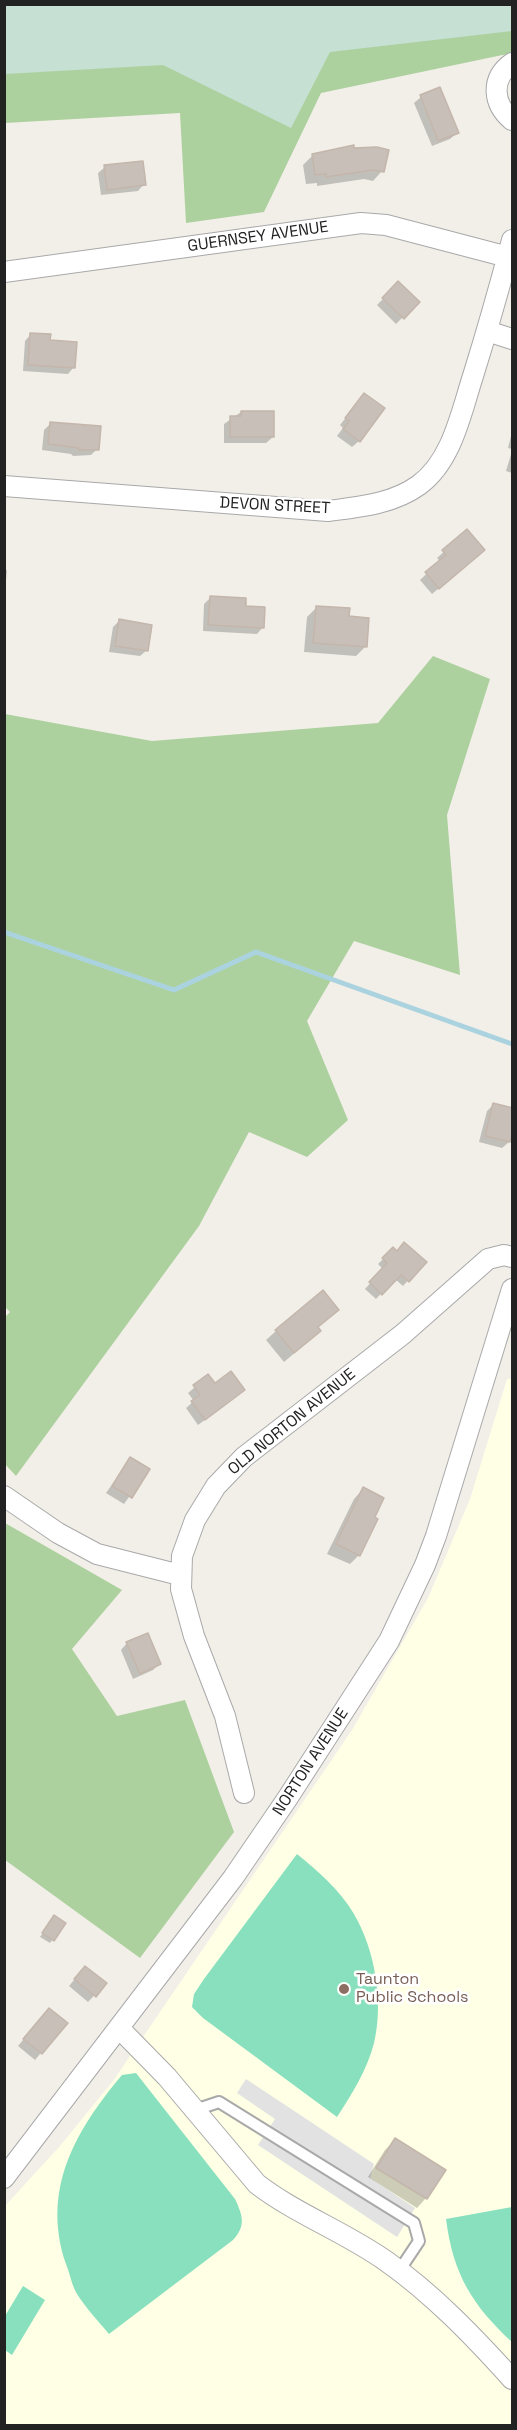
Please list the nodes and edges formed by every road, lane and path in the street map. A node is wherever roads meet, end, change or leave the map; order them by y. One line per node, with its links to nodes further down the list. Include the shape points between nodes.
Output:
1 (513, 63): 2 (street, via 502,72 496,86 499,105)
2 (513, 120)
3 (510, 248): 4 (street, GUERNSEY AVENUE, via 361,223); 5 (street, DEVON STREET)
4 (4, 272)
5 (487, 331): 6 (street); 7 (street, DEVON STREET, via 453,436 440,462 421,484 378,504 328,511)
6 (513, 339)
7 (4, 486)
8 (513, 1257): 11 (street, OLD NORTON AVENUE, via 488,1259 403,1334 229,1471 195,1520 182,1556)
9 (513, 1289): 13 (street, NORTON AVENUE, via 436,1536 389,1641 238,1870)
10 (4, 1496): 11 (street, via 97,1554)
11 (180, 1575): 12 (street, OLD NORTON AVENUE, via 184,1604 225,1716)
12 (244, 1793)
13 (119, 2028): 14 (street); 15 (street, NORTON AVENUE)
14 (195, 2110): 16 (street, via 257,2184); 16 (lane, via 219,2102 414,2223 420,2241)
15 (4, 2178)
16 (399, 2271): 17 (street)
17 (513, 2379)

